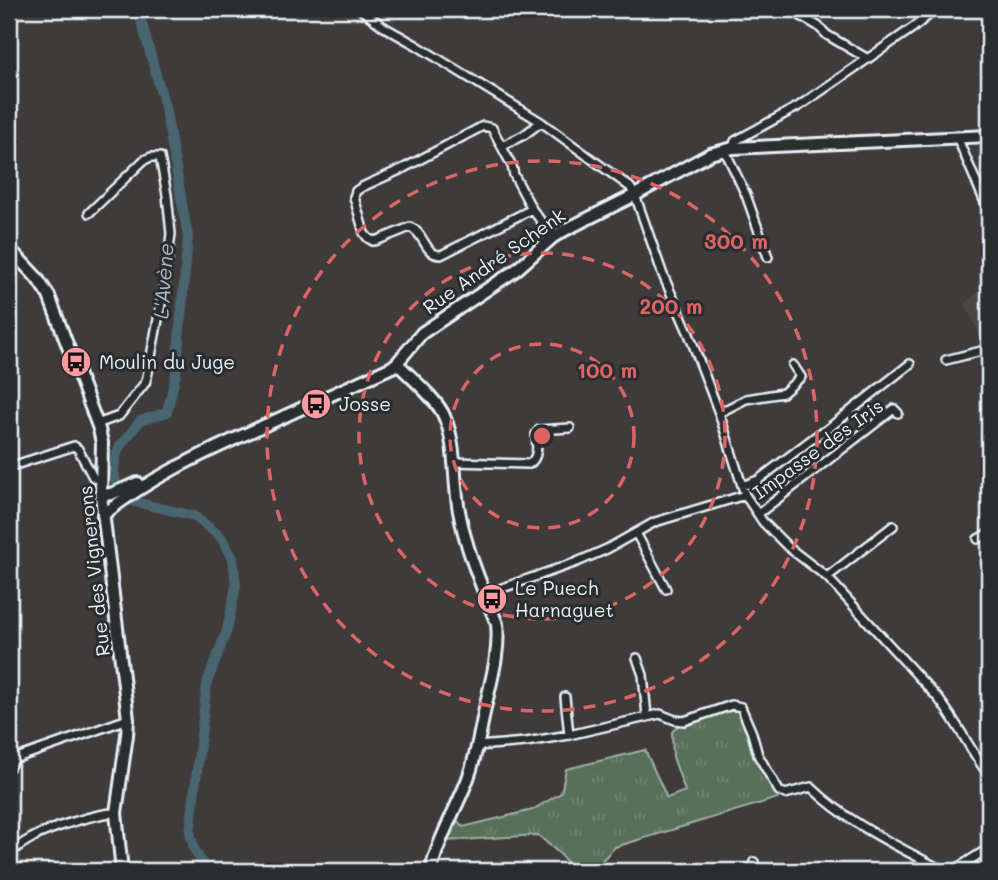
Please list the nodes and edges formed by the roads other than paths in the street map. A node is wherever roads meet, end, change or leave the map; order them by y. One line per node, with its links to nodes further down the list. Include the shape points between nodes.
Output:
1 (360, 9): 5 (street)
2 (789, 9): 4 (street)
3 (936, 9): 4 (street)
4 (868, 59): 9 (street, via 799,106 734,141)
5 (541, 122): 8 (street); 10 (street)
6 (957, 136): 7 (street, Rue André Schenk); 9 (street, Rue André Schenk); 12 (street)
7 (989, 136)
8 (502, 146): 11 (street); 11 (street, via 492,128 483,125 356,191 364,233 373,241 410,227 430,252 441,255)
9 (730, 148): 10 (street, Rue André Schenk); 16 (street)
10 (635, 195): 14 (street, Rue André Schenk); 22 (street)
11 (532, 209): 14 (street)
12 (989, 212)
13 (89, 213): 24 (street, via 145,160 160,157 171,234 147,377 119,416)
14 (553, 237): 19 (street, Rue André Schenk, via 516,270 422,333)
15 (9, 248): 24 (street, Rue des Vignerons, via 49,296)
16 (768, 257)
17 (989, 349): 18 (street)
18 (946, 360)
19 (397, 363): 26 (street, via 438,405 450,436); 31 (street, Rue André Schenk)
20 (910, 364): 29 (street, via 889,375 825,431 758,480)
21 (793, 365): 22 (street, via 801,377 783,393 746,399)
22 (719, 413): 29 (street)
23 (898, 413): 32 (street, Impasse des Iris, via 894,409)
24 (97, 424): 28 (street, Rue des Vignerons, via 102,443)
25 (570, 428): 26 (street, via 539,430 536,457 529,464)
26 (453, 462): 40 (street, via 465,538)
27 (9, 467): 28 (street, via 74,446 93,477)
28 (101, 480): 31 (street, Rue des Vignerons)
29 (742, 486): 30 (street)
30 (745, 495): 32 (street); 35 (street, via 655,522)
31 (109, 498): 33 (street, Rue André Schenk); 33 (street, Rue des Vignerons)
32 (758, 514): 38 (street)
33 (103, 515): 44 (street, Rue des Vignerons)
34 (893, 526): 38 (street)
35 (636, 533): 39 (street); 40 (street, via 577,562)
36 (989, 533): 37 (street)
37 (978, 539)
38 (827, 577): 49 (street, via 937,697)
39 (666, 589)
40 (485, 594): 46 (street, via 499,636)
41 (637, 658): 43 (street)
42 (565, 697): 45 (street)
43 (647, 716): 45 (street); 51 (street, via 660,714 684,721 732,705 741,707 758,755 779,791 785,794 811,787 850,820 940,869 956,869)
44 (128, 719): 47 (street); 50 (street, Rue des Vignerons)
45 (569, 735): 46 (street)
46 (477, 746): 55 (street)
47 (11, 757): 48 (street)
48 (9, 768)
49 (989, 775)
50 (116, 813): 52 (street, via 42,833); 54 (street, Rue des Vignerons)
51 (989, 848)
52 (9, 854)
53 (754, 862): 56 (street)
54 (122, 871)
55 (431, 871)
56 (753, 871)

